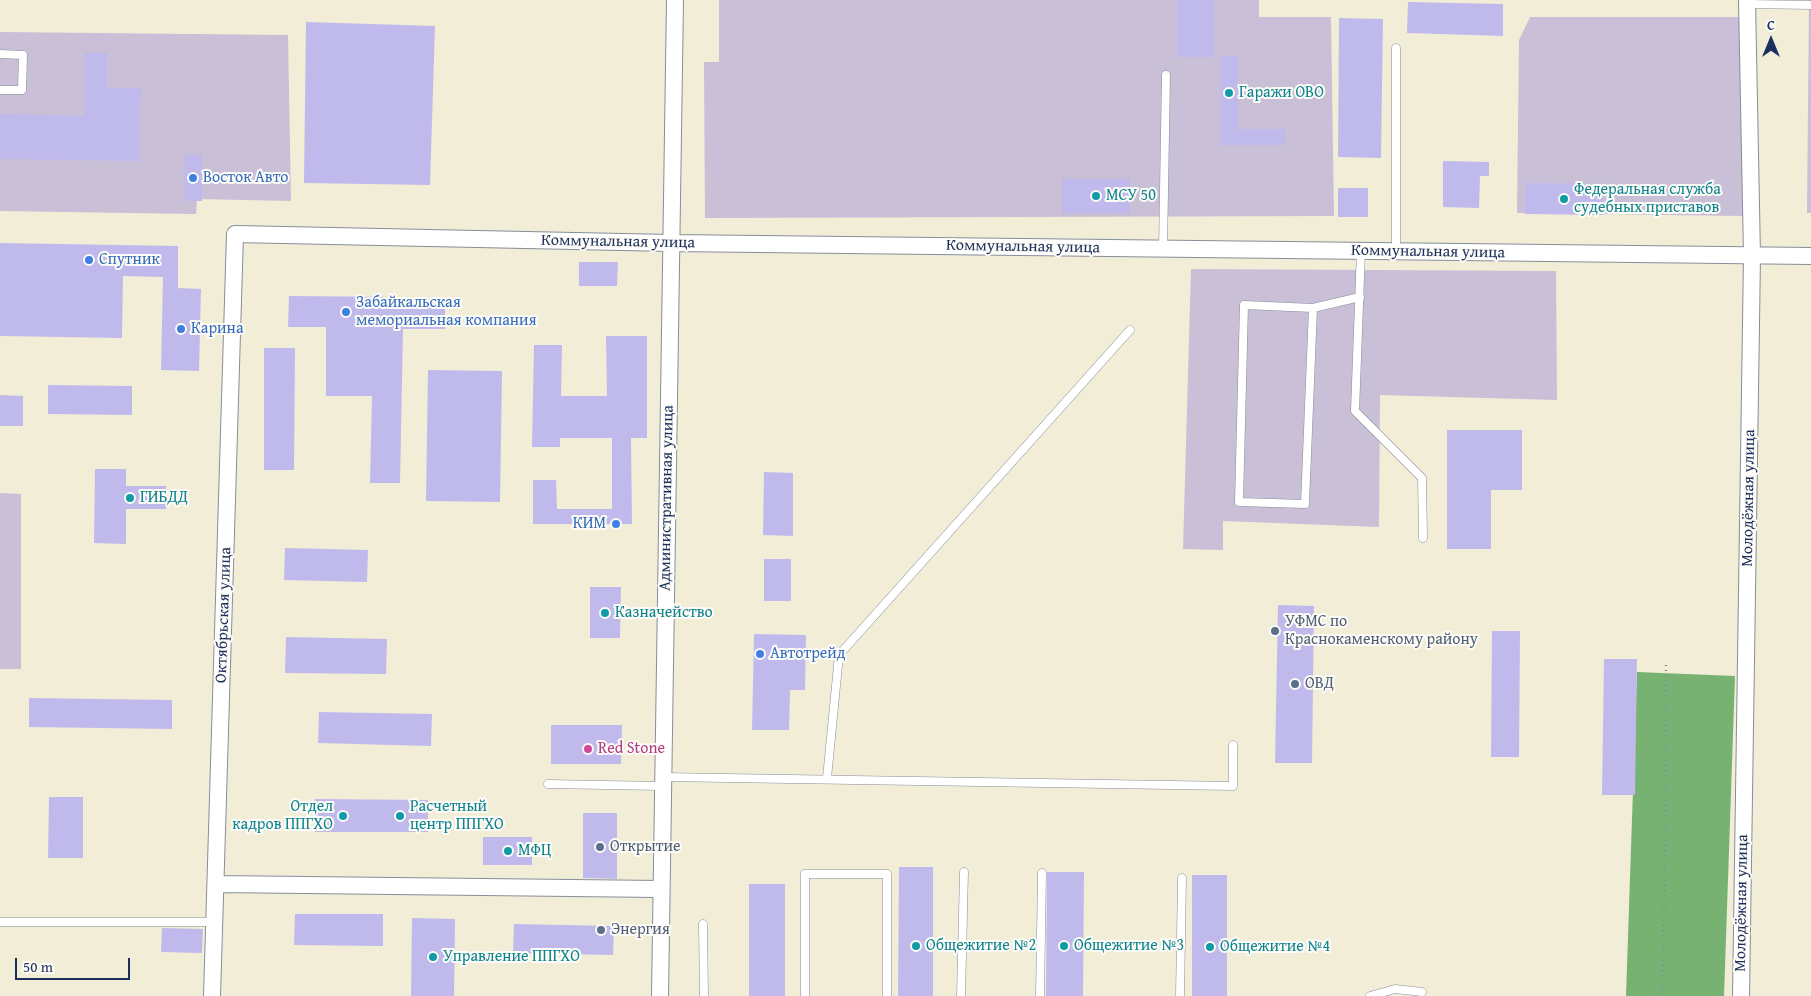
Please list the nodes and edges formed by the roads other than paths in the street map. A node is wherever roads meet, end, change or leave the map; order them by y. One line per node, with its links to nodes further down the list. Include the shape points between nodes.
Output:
1 (675, 0): 9 (street, Административная улица)
2 (1747, 2): 3 (lane); 13 (street, Молодёжная улица)
3 (1811, 5)
4 (1396, 48): 12 (lane)
5 (0, 54): 7 (lane, via 23,55 22,90)
6 (1166, 75): 10 (lane)
7 (0, 90)
8 (235, 234): 9 (street, Коммунальная улица); 26 (street, Октябрьская улица)
9 (671, 243): 10 (street, Коммунальная улица); 21 (street, Административная улица)
10 (1163, 248): 11 (street, Коммунальная улица)
11 (1361, 251): 12 (street, Коммунальная улица); 15 (lane)
12 (1396, 251): 13 (street, Коммунальная улица)
13 (1752, 256): 14 (street, Коммунальная улица); 41 (street, Молодёжная улица)
14 (1811, 256)
15 (1360, 297): 16 (lane); 18 (lane, via 1355,411 1422,478)
16 (1313, 308): 16 (lane, via 1305,504 1239,502 1244,305)
17 (1130, 330): 20 (lane, via 840,655)
18 (1423, 538)
19 (1233, 745): 20 (lane, via 1232,786)
20 (827, 778): 21 (lane)
21 (662, 781): 22 (lane); 27 (street, Административная улица)
22 (548, 784)
23 (964, 872): 37 (lane)
24 (1042, 873): 38 (lane)
25 (1182, 878): 39 (lane)
26 (217, 884): 27 (street); 29 (street, Октябрьская улица)
27 (660, 889): 33 (street, Административная улица)
28 (0, 922): 29 (lane)
29 (215, 922): 32 (street, Октябрьская улица)
30 (703, 924): 34 (lane)
31 (1422, 992): 40 (lane, via 1395,989)
32 (212, 996)
33 (660, 996)
34 (704, 996)
35 (805, 996): 36 (lane, via 805,874 887,874)
36 (887, 996)
37 (961, 996)
38 (1040, 996)
39 (1180, 996)
40 (1370, 996)
41 (1741, 996)

